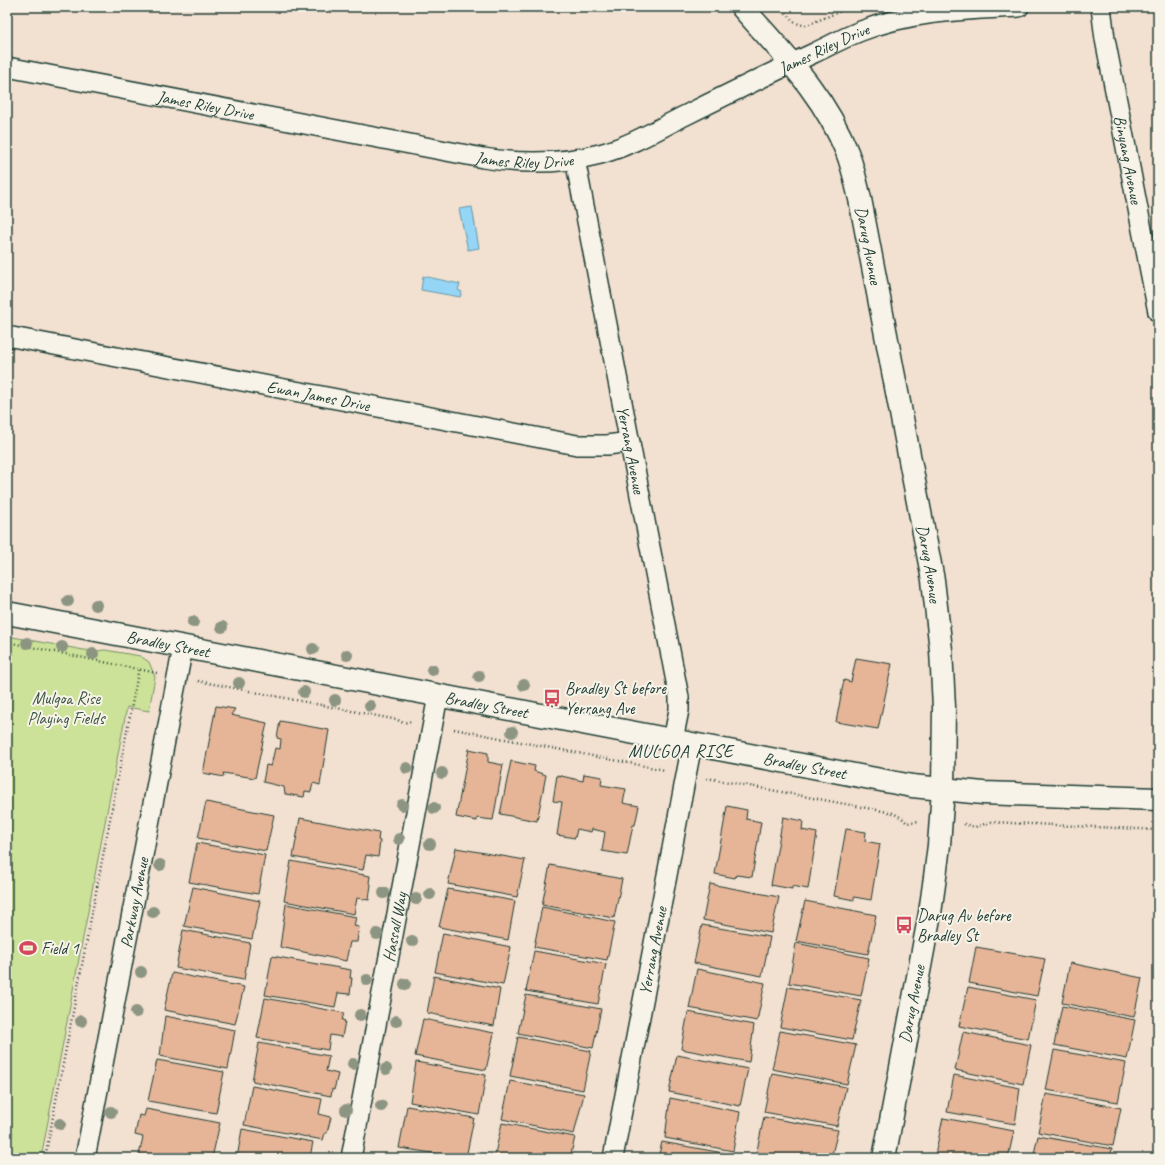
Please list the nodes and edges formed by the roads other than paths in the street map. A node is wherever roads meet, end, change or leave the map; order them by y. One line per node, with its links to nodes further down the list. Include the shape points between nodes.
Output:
1 (742, 7): 4 (street, Darug Avenue)
2 (1019, 7): 4 (street, James Riley Drive, via 941,12 895,20 859,32)
3 (1101, 7): 7 (street, Binyang Avenue)
4 (792, 62): 6 (street, James Riley Drive, via 633,142 600,154); 14 (street, Darug Avenue, via 814,90 838,131 860,199 933,580 944,707)
5 (7, 67): 6 (street, James Riley Drive, via 501,161 536,163)
6 (574, 159): 9 (street, Yerrang Avenue)
7 (1158, 312)
8 (7, 336): 9 (street, Ewan James Drive, via 577,445)
9 (630, 442): 13 (street, Yerrang Avenue, via 679,697)
10 (7, 613): 11 (street, Bradley Street)
11 (183, 647): 12 (street, Bradley Street); 16 (street, Parkway Avenue)
12 (438, 696): 13 (street, Bradley Street); 17 (street, Hassall Way)
13 (682, 742): 14 (street, Bradley Street); 18 (street, Yerrang Avenue)
14 (943, 790): 15 (street, Bradley Street); 19 (street, Darug Avenue, via 930,913)
15 (1158, 799)
16 (85, 1158)
17 (351, 1158)
18 (613, 1158)
19 (884, 1158)

